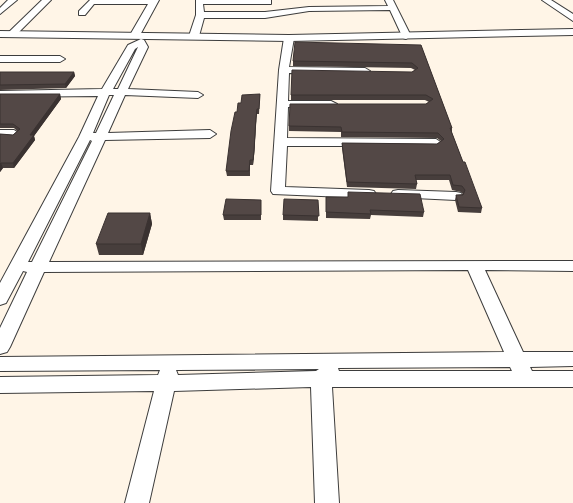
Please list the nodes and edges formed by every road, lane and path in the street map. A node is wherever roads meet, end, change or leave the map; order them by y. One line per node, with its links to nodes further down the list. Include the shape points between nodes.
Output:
1 (13, 0): 9 (street)
2 (47, 0): 15 (street)
3 (546, 0): 12 (street)
4 (93, 1): 5 (street); 10 (street)
5 (155, 1): 18 (street)
6 (200, 1): 7 (street); 11 (street)
7 (268, 2)
8 (390, 4): 11 (street, via 265,14); 17 (street)
9 (0, 12)
10 (82, 13)
11 (200, 15): 16 (street)
12 (573, 18)
13 (573, 32): 17 (street)
14 (0, 34): 15 (street)
15 (12, 34): 18 (street)
16 (194, 36): 18 (street); 19 (street)
17 (406, 36): 19 (street)
18 (141, 37): 24 (street, via 143,46); 25 (street, via 131,47)
19 (289, 38): 22 (street)
20 (0, 59): 21 (street)
21 (60, 59)
22 (284, 70): 23 (street); 28 (street)
23 (379, 72)
24 (122, 92): 25 (street); 27 (street); 34 (street)
25 (105, 93): 26 (street); 33 (street)
26 (0, 94)
27 (198, 95)
28 (282, 104): 29 (street); 35 (street)
29 (346, 104)
30 (0, 134): 31 (street)
31 (14, 134)
32 (210, 134): 34 (street)
33 (85, 137): 34 (street); 40 (street)
34 (101, 137): 41 (street)
35 (280, 142): 36 (street); 37 (street, via 278,191)
36 (436, 143)
37 (456, 196)
38 (474, 265): 39 (street); 41 (street); 45 (street)
39 (573, 266)
40 (16, 267): 41 (street); 42 (street)
41 (38, 267): 43 (street)
42 (0, 299)
43 (0, 347)
44 (573, 359): 45 (street)
45 (517, 360): 46 (street); 50 (street)
46 (338, 361): 48 (street); 49 (street)
47 (0, 364): 48 (street)
48 (168, 373): 49 (street); 52 (street); 53 (street)
49 (321, 379): 50 (street); 54 (street)
50 (526, 380): 51 (street)
51 (573, 380)
52 (0, 385)
53 (138, 503)
54 (328, 503)

